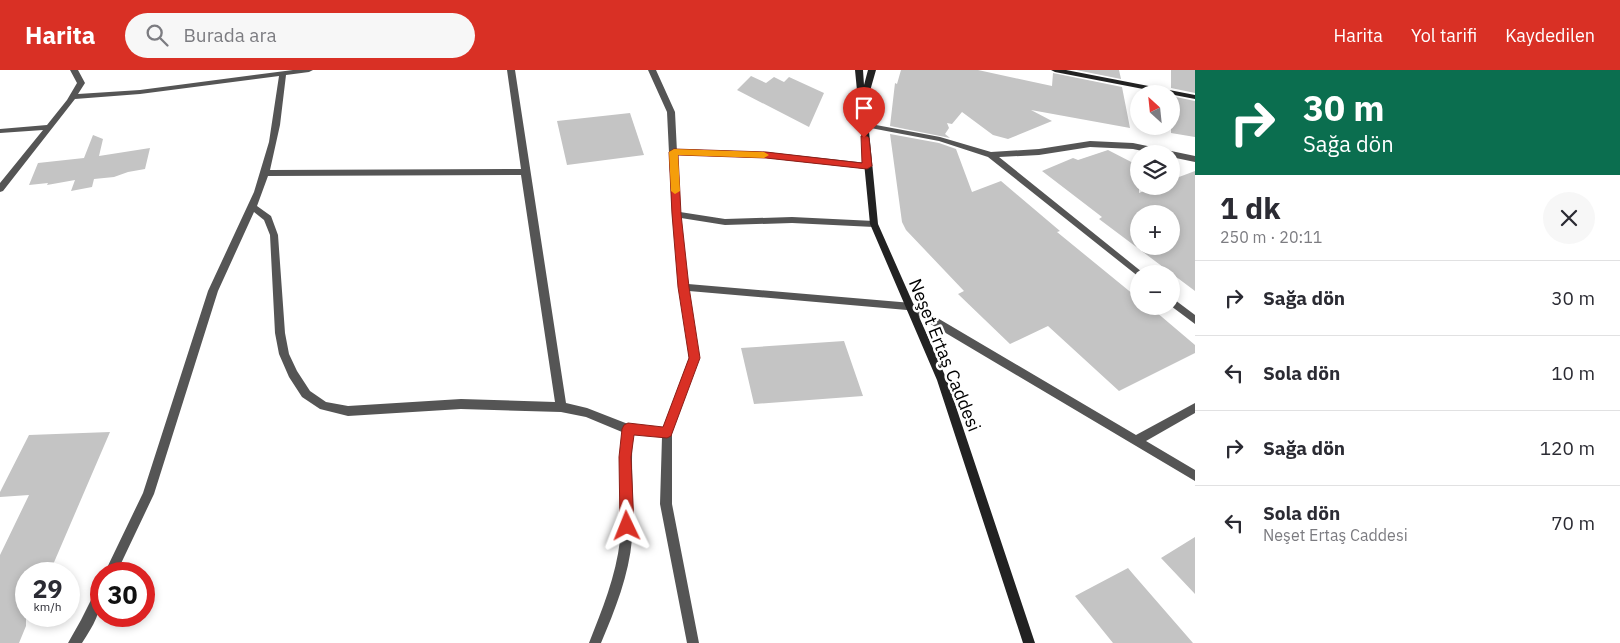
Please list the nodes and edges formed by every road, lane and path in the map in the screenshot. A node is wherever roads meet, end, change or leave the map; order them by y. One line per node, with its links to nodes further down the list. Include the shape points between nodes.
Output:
1 (74, 70): 11 (street, via 81,83)
2 (230, 70): 10 (street)
3 (309, 70): 9 (street)
4 (511, 70): 24 (street)
5 (652, 70): 18 (street, via 671,112)
6 (859, 70): 13 (main road, Neşet Ertaş Caddesi)
7 (872, 70): 13 (main road, Neşet Ertaş Caddesi)
8 (1055, 70): 12 (main road)
9 (283, 74): 10 (street); 23 (street, via 278,121)
10 (227, 81): 11 (street)
11 (72, 97): 15 (street)
12 (1195, 97)
13 (862, 104): 14 (main road, Neşet Ertaş Caddesi)
14 (863, 124): 19 (street, via 940,139); 22 (main road, Neşet Ertaş Caddesi)
15 (49, 127): 16 (street); 25 (street)
16 (0, 131)
17 (1130, 146): 19 (street, via 1090,144)
18 (674, 152): 22 (street, via 766,155); 27 (street)
19 (991, 155): 29 (street)
20 (1180, 156): 21 (street)
21 (1195, 159)
22 (867, 166): 28 (main road, Neşet Ertaş Caddesi)
23 (264, 172): 24 (street); 26 (street)
24 (525, 172): 34 (street)
25 (0, 189)
26 (253, 207): 34 (street, via 268,218 274,235 284,354 306,394 324,406 348,411 461,404); 40 (street, via 213,291 148,494)
27 (676, 214): 28 (street, via 724,222 792,220); 30 (street)
28 (874, 224): 31 (main road, Neşet Ertaş Caddesi)
29 (1130, 267)
30 (684, 287): 31 (street); 37 (street, via 694,358)
31 (910, 306): 38 (street); 45 (main road, Neşet Ertaş Caddesi, via 942,380)
32 (1180, 308): 33 (street)
33 (1195, 320)
34 (561, 407): 36 (street)
35 (1195, 408): 38 (street)
36 (628, 429): 37 (street); 43 (street, via 625,457 627,526 612,600)
37 (667, 432): 44 (street, via 666,504)
38 (1136, 441): 39 (street)
39 (1195, 476)
40 (116, 562)
41 (90, 616): 42 (street)
42 (74, 643)
43 (595, 643)
44 (693, 643)
45 (1029, 643)

